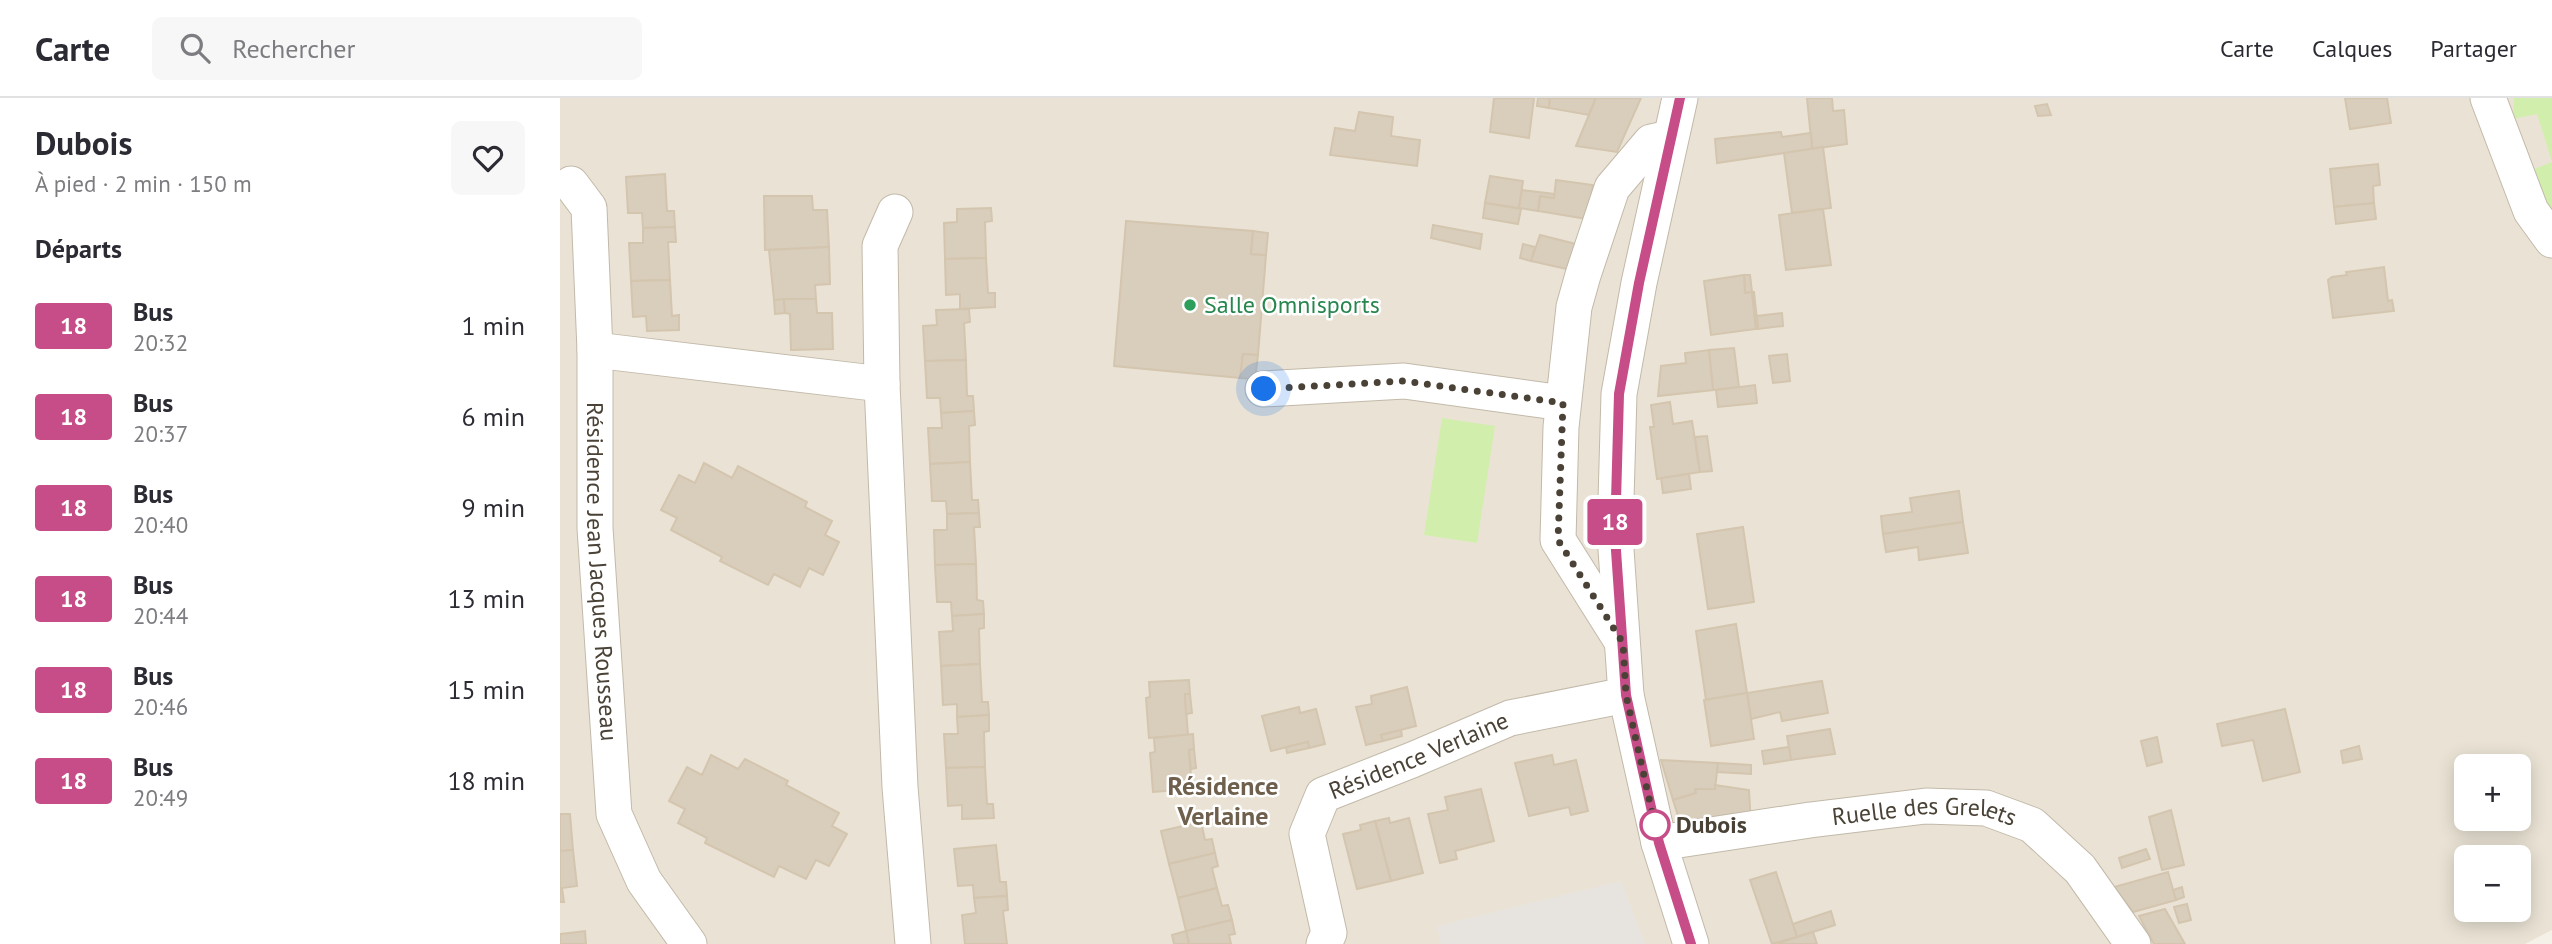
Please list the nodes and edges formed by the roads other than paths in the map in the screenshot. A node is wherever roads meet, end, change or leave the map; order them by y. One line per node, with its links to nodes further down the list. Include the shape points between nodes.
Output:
1 (1680, 98): 3 (street)
2 (2488, 98): 6 (street, via 2531,211)
3 (1669, 138): 10 (street, via 1651,142 1612,188 1573,307); 11 (street, via 1619,394 1615,536)
4 (571, 184): 7 (street, Résidence Jean Jacques Rousseau, via 589,208)
5 (895, 212): 8 (street, via 880,246)
6 (2552, 240)
7 (595, 350): 8 (street); 14 (street, Résidence Jean Jacques Rousseau, via 595,528 614,814 644,881)
8 (882, 384): 15 (street, via 900,786)
9 (1264, 389): 10 (street, via 1404,381)
10 (1563, 403): 11 (street, via 1558,540)
11 (1623, 643): 12 (street)
12 (1626, 695): 13 (street); 16 (street, Résidence Verlaine, via 1510,718 1323,795 1307,834 1329,933)
13 (1659, 843): 17 (street); 18 (street, Ruelle des Grelets, via 1926,806 1986,808 2032,825 2080,869)
14 (689, 944)
15 (913, 944)
16 (1324, 944)
17 (1691, 944)
18 (2133, 944)

